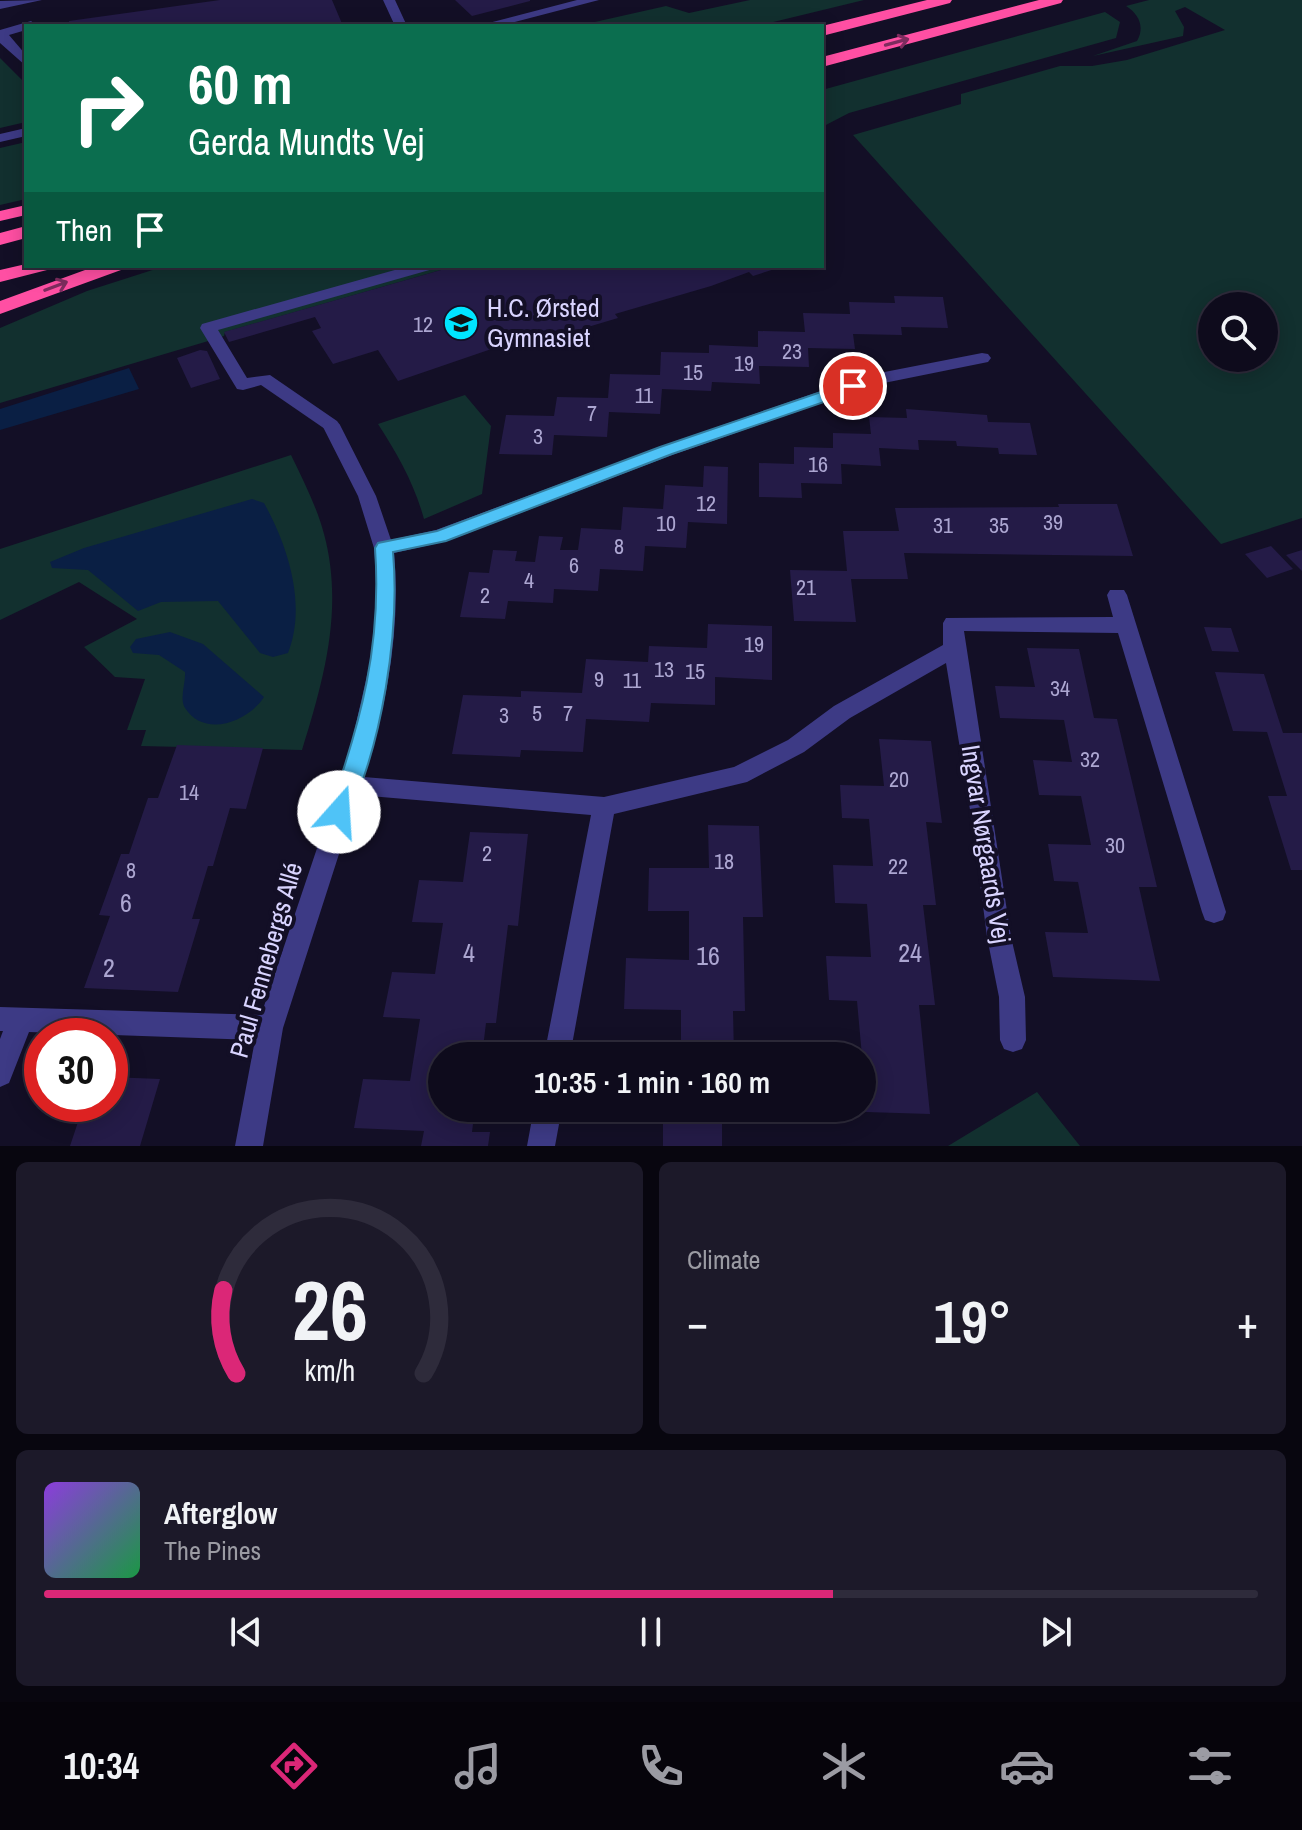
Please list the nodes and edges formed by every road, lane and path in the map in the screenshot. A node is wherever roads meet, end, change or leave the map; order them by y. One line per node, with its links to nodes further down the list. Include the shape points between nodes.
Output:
1 (36, 0): 6 (street)
2 (389, 0): 7 (street)
3 (593, 0): 8 (street)
4 (945, 0): 10 (highway)
5 (1056, 0): 12 (highway, one-way to 5)
6 (0, 5)
7 (400, 24)
8 (491, 24)
9 (24, 27): 11 (street, via 2,33)
10 (824, 30)
11 (24, 60)
12 (824, 61)
13 (24, 132): 14 (street)
14 (0, 138)
15 (24, 210): 16 (highway)
16 (0, 216)
17 (24, 233): 18 (highway)
18 (0, 239)
19 (32, 268): 22 (highway)
20 (109, 268): 23 (highway, one-way to 20)
21 (420, 268): 25 (street, Paul Fennebergs Allé, via 208,328 243,385 264,379 331,425 367,496)
22 (0, 276)
23 (0, 308)
24 (982, 358): 25 (street, via 870,380 440,536)
25 (384, 548): 29 (street, Paul Fennebergs Allé, via 384,645)
26 (1117, 595): 27 (street)
27 (1124, 625): 28 (street, via 953,623); 31 (street)
28 (954, 649): 30 (street, via 739,775); 34 (street, Ingvar Nørgaards Vej, via 1012,997)
29 (348, 785): 30 (street); 33 (street, Paul Fennebergs Allé)
30 (604, 807): 35 (street)
31 (1214, 912)
32 (10, 1020): 33 (street); 36 (street)
33 (270, 1028): 38 (street, Paul Fennebergs Allé)
34 (1013, 1040)
35 (560, 1042)
36 (0, 1074)
37 (545, 1122): 39 (street)
38 (249, 1146)
39 (541, 1146)

